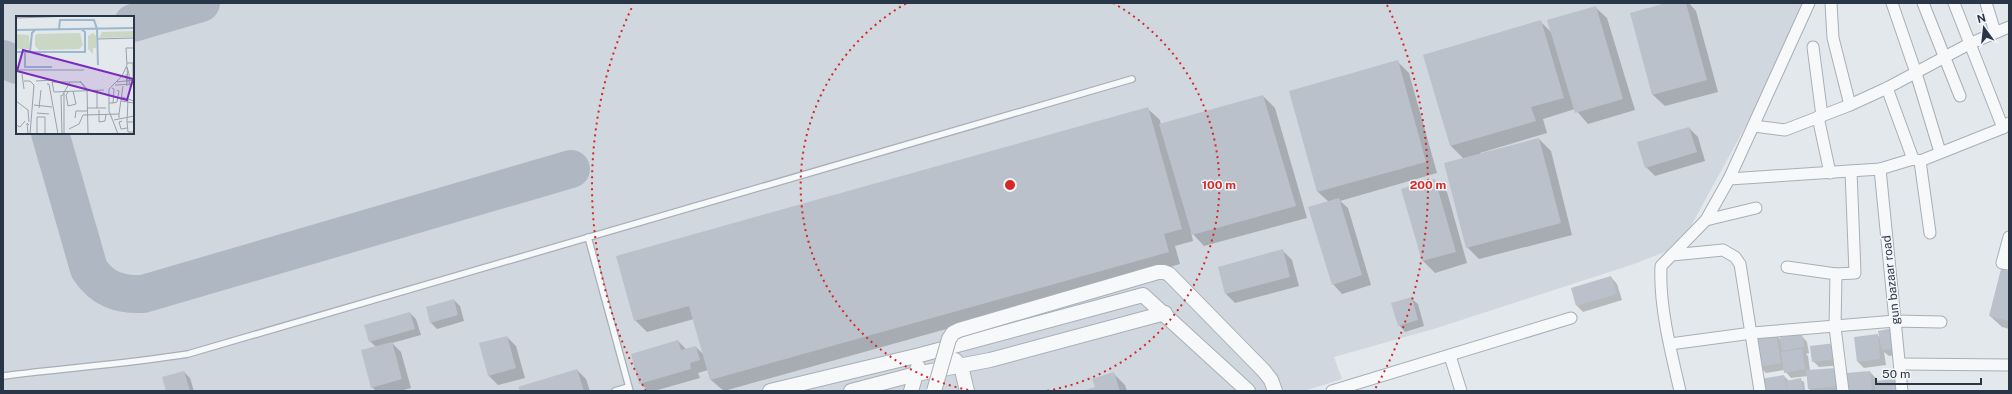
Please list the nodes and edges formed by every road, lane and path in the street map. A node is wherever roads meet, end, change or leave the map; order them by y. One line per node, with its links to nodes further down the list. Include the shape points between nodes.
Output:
1 (1809, 3): 18 (street)
2 (1831, 3): 16 (street, via 1833,38)
3 (1892, 3): 12 (street)
4 (1923, 3): 11 (street)
5 (1954, 3): 9 (street)
6 (1986, 3): 8 (street)
7 (2009, 26): 8 (street)
8 (1995, 32): 9 (street)
9 (1969, 44): 11 (street); 19 (street)
10 (1813, 47): 17 (street)
11 (1944, 57): 12 (street); 15 (street)
12 (1916, 73): 14 (street); 20 (street)
13 (1132, 79): 29 (lane)
14 (1887, 88): 16 (street); 21 (street)
15 (1960, 96)
16 (1850, 105): 17 (street)
17 (1820, 117): 18 (street, via 1785,130); 24 (street)
18 (1754, 126): 25 (street)
19 (2006, 126): 20 (street)
20 (1940, 152): 21 (street)
21 (1916, 160): 22 (street); 28 (street)
22 (1880, 169): 23 (street); 37 (street, gun bazaar road)
23 (1851, 171): 24 (street); 34 (street, via 1854,274)
24 (1830, 172): 25 (street)
25 (1729, 179): 27 (street)
26 (1756, 208): 27 (street)
27 (1706, 220): 31 (street)
28 (1930, 233)
29 (588, 237): 47 (lane, via 188,354 133,363); 48 (lane)
30 (2009, 237): 32 (street, via 2002,262)
31 (1672, 255): 40 (street, via 1723,250 1735,257 1740,264); 41 (street, via 1661,266 1660,278)
32 (2009, 264)
33 (1787, 267): 34 (street)
34 (1836, 274): 39 (street)
35 (1165, 313): 44 (street); 50 (street, via 1143,295 920,355); 55 (street)
36 (1571, 318): 42 (street)
37 (1895, 321): 38 (street); 39 (street); 43 (street, gun bazaar road)
38 (1941, 322)
39 (1835, 327): 40 (street); 61 (street)
40 (1752, 333): 41 (street); 60 (street)
41 (1670, 344): 59 (street)
42 (1450, 356): 57 (street); 58 (street)
43 (1901, 364): 45 (street); 62 (street, gun bazaar road)
44 (961, 366): 46 (street, via 956,360 930,358 919,364); 54 (street)
45 (2009, 366)
46 (916, 374): 51 (street); 52 (street)
47 (3, 376)
48 (629, 389): 49 (lane)
49 (615, 391)
50 (770, 391)
51 (851, 391)
52 (911, 391)
53 (934, 391): 56 (street, bridge, via 953,333 1164,272 1264,371)
54 (967, 391)
55 (1248, 391)
56 (1275, 391)
57 (1332, 391)
58 (1461, 391)
59 (1680, 391)
60 (1760, 391)
61 (1843, 391)
62 (1902, 391)

